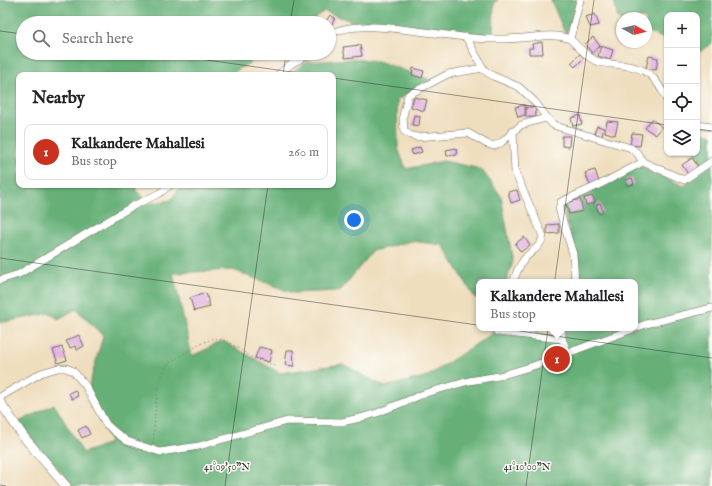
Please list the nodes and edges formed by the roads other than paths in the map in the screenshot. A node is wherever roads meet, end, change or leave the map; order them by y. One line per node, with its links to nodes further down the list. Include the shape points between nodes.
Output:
1 (580, 0): 4 (street)
2 (336, 31): 3 (street, via 342,28 389,28)
3 (466, 37): 4 (street, via 522,38 556,35); 6 (street)
4 (570, 39): 8 (street, via 598,62 632,66 648,72)
5 (299, 60): 7 (street)
6 (483, 68): 9 (street, via 493,76 519,87 540,108); 12 (street, via 448,74 408,95 403,116 404,131 418,137 468,133 494,146)
7 (282, 72)
8 (664, 94)
9 (546, 118): 12 (street, via 521,125); 14 (street, via 558,127 631,148)
10 (700, 125): 11 (street)
11 (712, 127)
12 (513, 131): 16 (street, via 516,172 543,236 539,247 523,260)
13 (712, 161): 14 (street, via 684,180)
14 (643, 162): 17 (street, via 561,202 559,209 573,254)
15 (166, 188): 18 (street, via 19,274)
16 (514, 279)
17 (575, 279)
18 (0, 280)
19 (712, 308): 20 (street)
20 (638, 327)
21 (497, 331): 24 (street)
22 (562, 331): 24 (street)
23 (627, 331): 25 (street)
24 (562, 339): 25 (street)
25 (568, 353): 26 (street, via 499,376 468,381 426,393 360,418 342,422 287,421 199,446 160,452 127,441 106,424 85,385 73,371 66,368 41,373)
26 (0, 397)
27 (0, 402): 28 (main road, via 23,436)
28 (66, 486)

